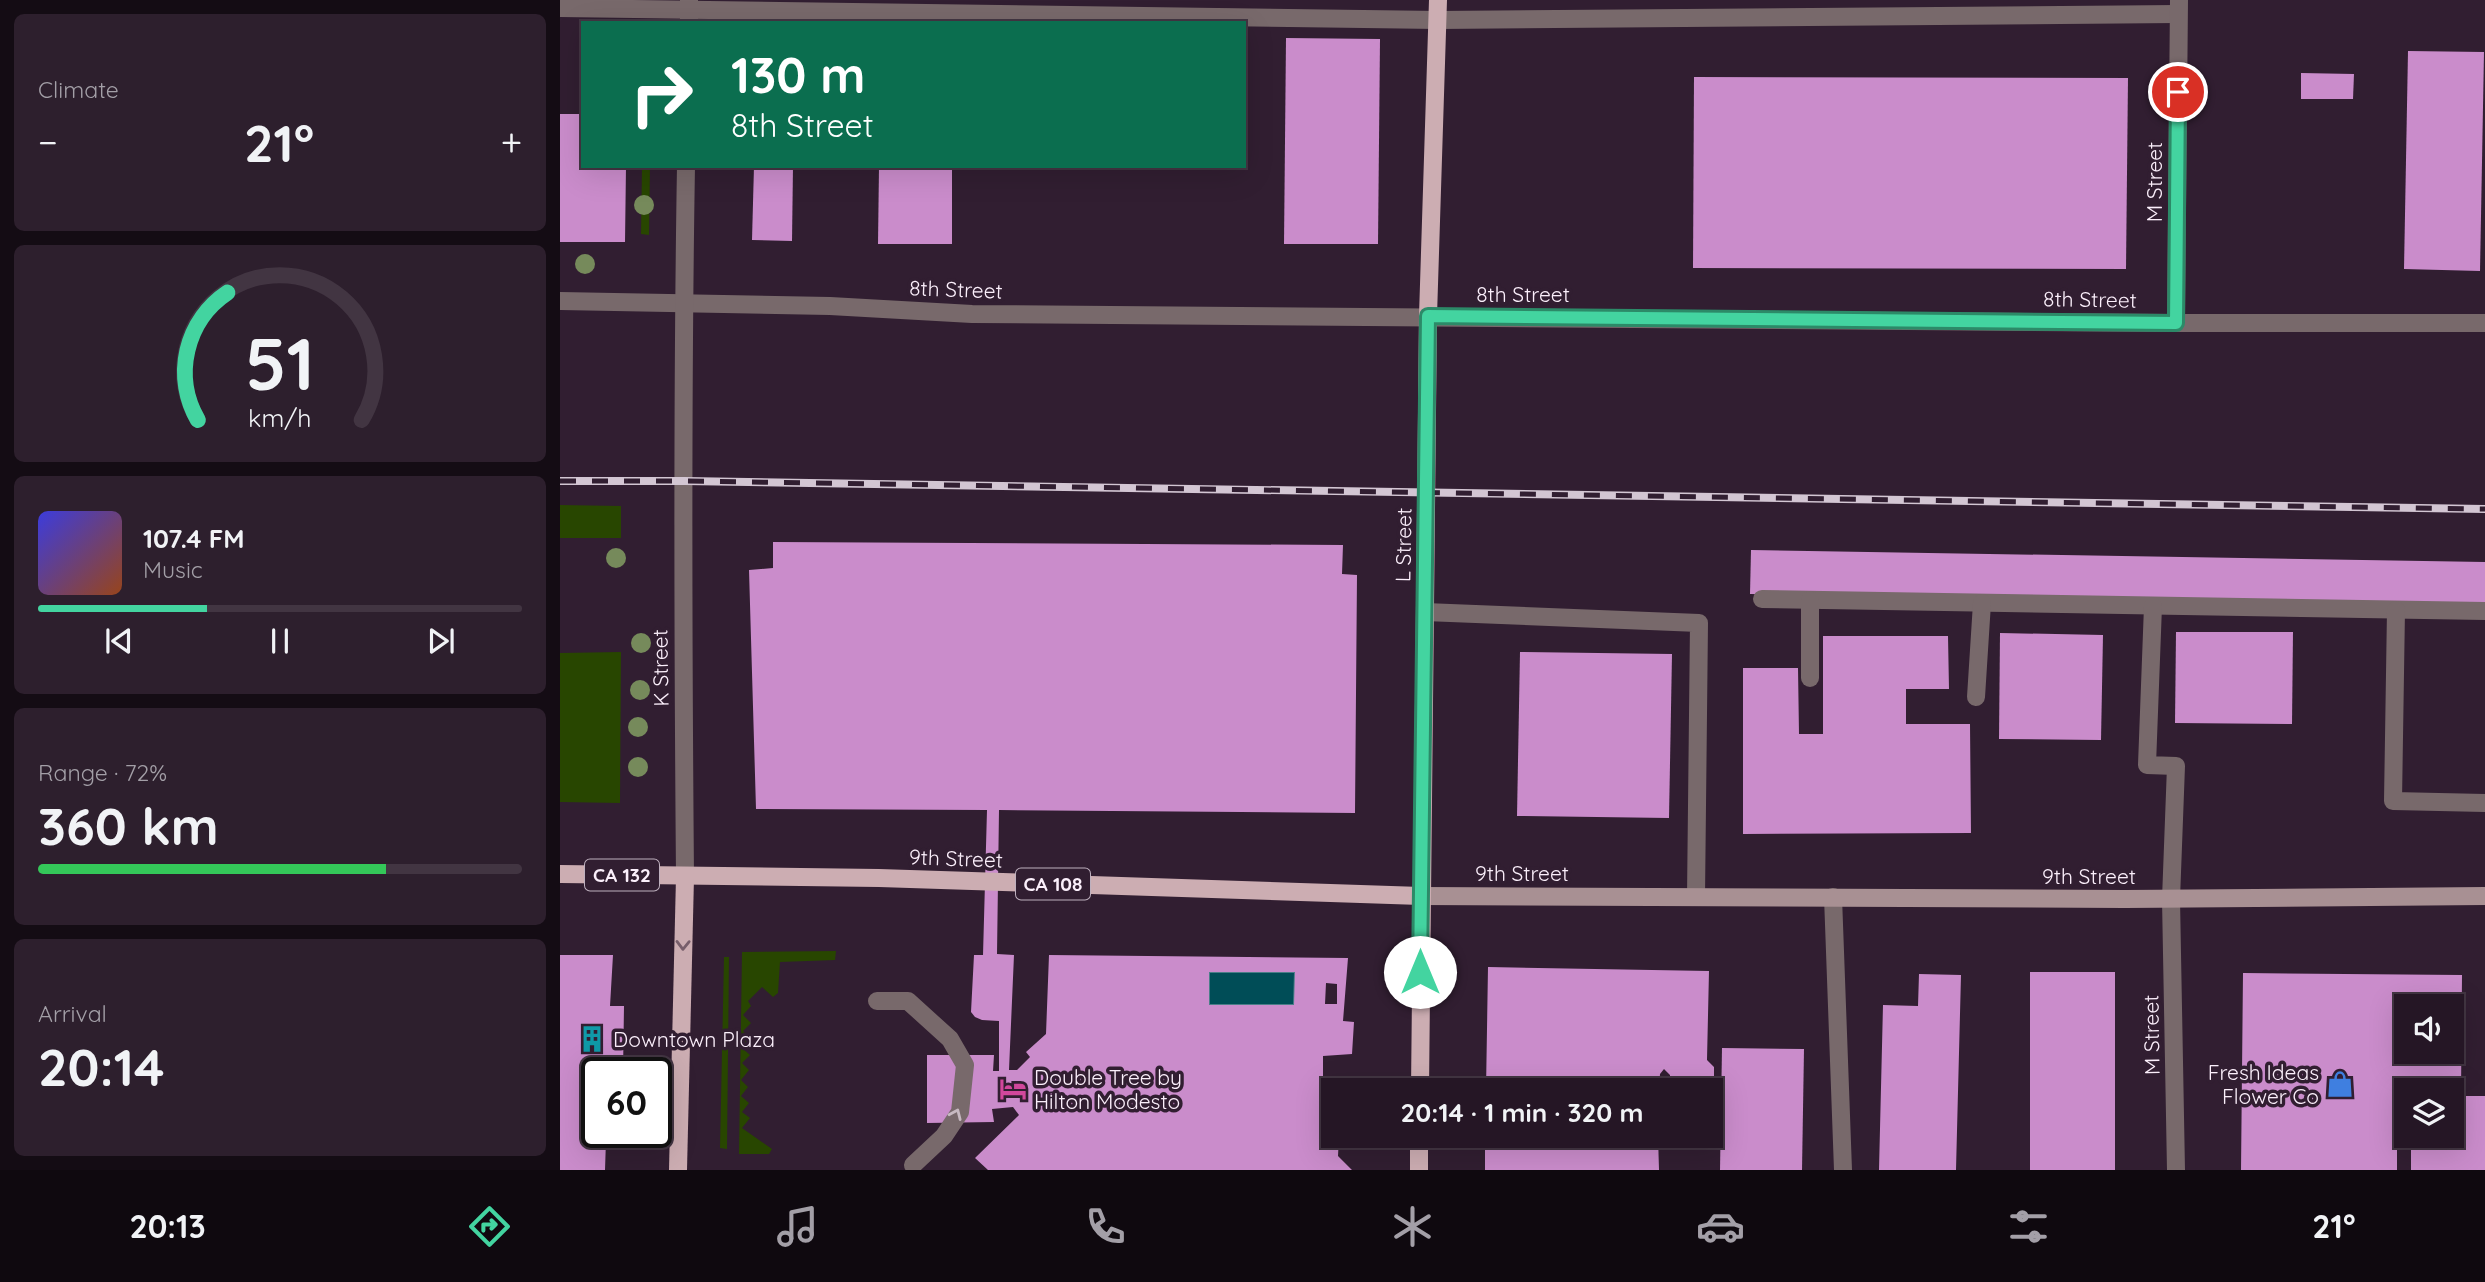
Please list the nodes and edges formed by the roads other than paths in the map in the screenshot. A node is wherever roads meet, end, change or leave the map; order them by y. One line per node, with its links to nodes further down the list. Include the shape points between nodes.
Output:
1 (1438, 0): 5 (main road, L Street)
2 (2178, 7): 5 (street); 10 (street, M Street)
3 (560, 8): 4 (street)
4 (689, 11): 5 (street)
5 (1438, 20): 9 (main road, L Street)
6 (686, 168): 8 (street, K Street)
7 (560, 301): 8 (street, 8th Street)
8 (684, 303): 9 (street, 8th Street, via 972,314); 23 (street, K Street)
9 (1428, 316): 10 (street, 8th Street); 18 (main road, L Street)
10 (2176, 323): 11 (street, 8th Street)
11 (2485, 323)
12 (1762, 599): 13 (street)
13 (1810, 600): 14 (street); 19 (street)
14 (1982, 603): 15 (street); 20 (street)
15 (2153, 606): 16 (street); 28 (street, M Street, via 2147,765 2176,766)
16 (2396, 610): 17 (street); 21 (street, via 2393,802)
17 (2485, 611)
18 (1425, 612): 24 (main road, L Street); 25 (street, via 1699,623)
19 (1810, 678)
20 (1976, 697)
21 (2485, 803)
22 (560, 874): 23 (main road, 9th Street / CA 132)
23 (685, 877): 24 (main road, 9th Street / CA 108, via 879,878); 33 (main road, K Street, one-way to 33)
24 (1421, 895): 25 (main road, 9th Street); 30 (main road, L Street)
25 (1696, 897): 26 (main road, 9th Street)
26 (1833, 897): 28 (main road, 9th Street); 35 (street)
27 (2485, 897): 28 (main road, 9th Street)
28 (2171, 899): 36 (street, M Street)
29 (877, 1001): 32 (street, one-way to 29, via 944,1136 960,1112 965,1065 950,1039 908,1002)
30 (1420, 1078)
31 (1419, 1148): 34 (main road)
32 (913, 1165)
33 (678, 1170)
34 (1419, 1170)
35 (1843, 1170)
36 (2176, 1170)

